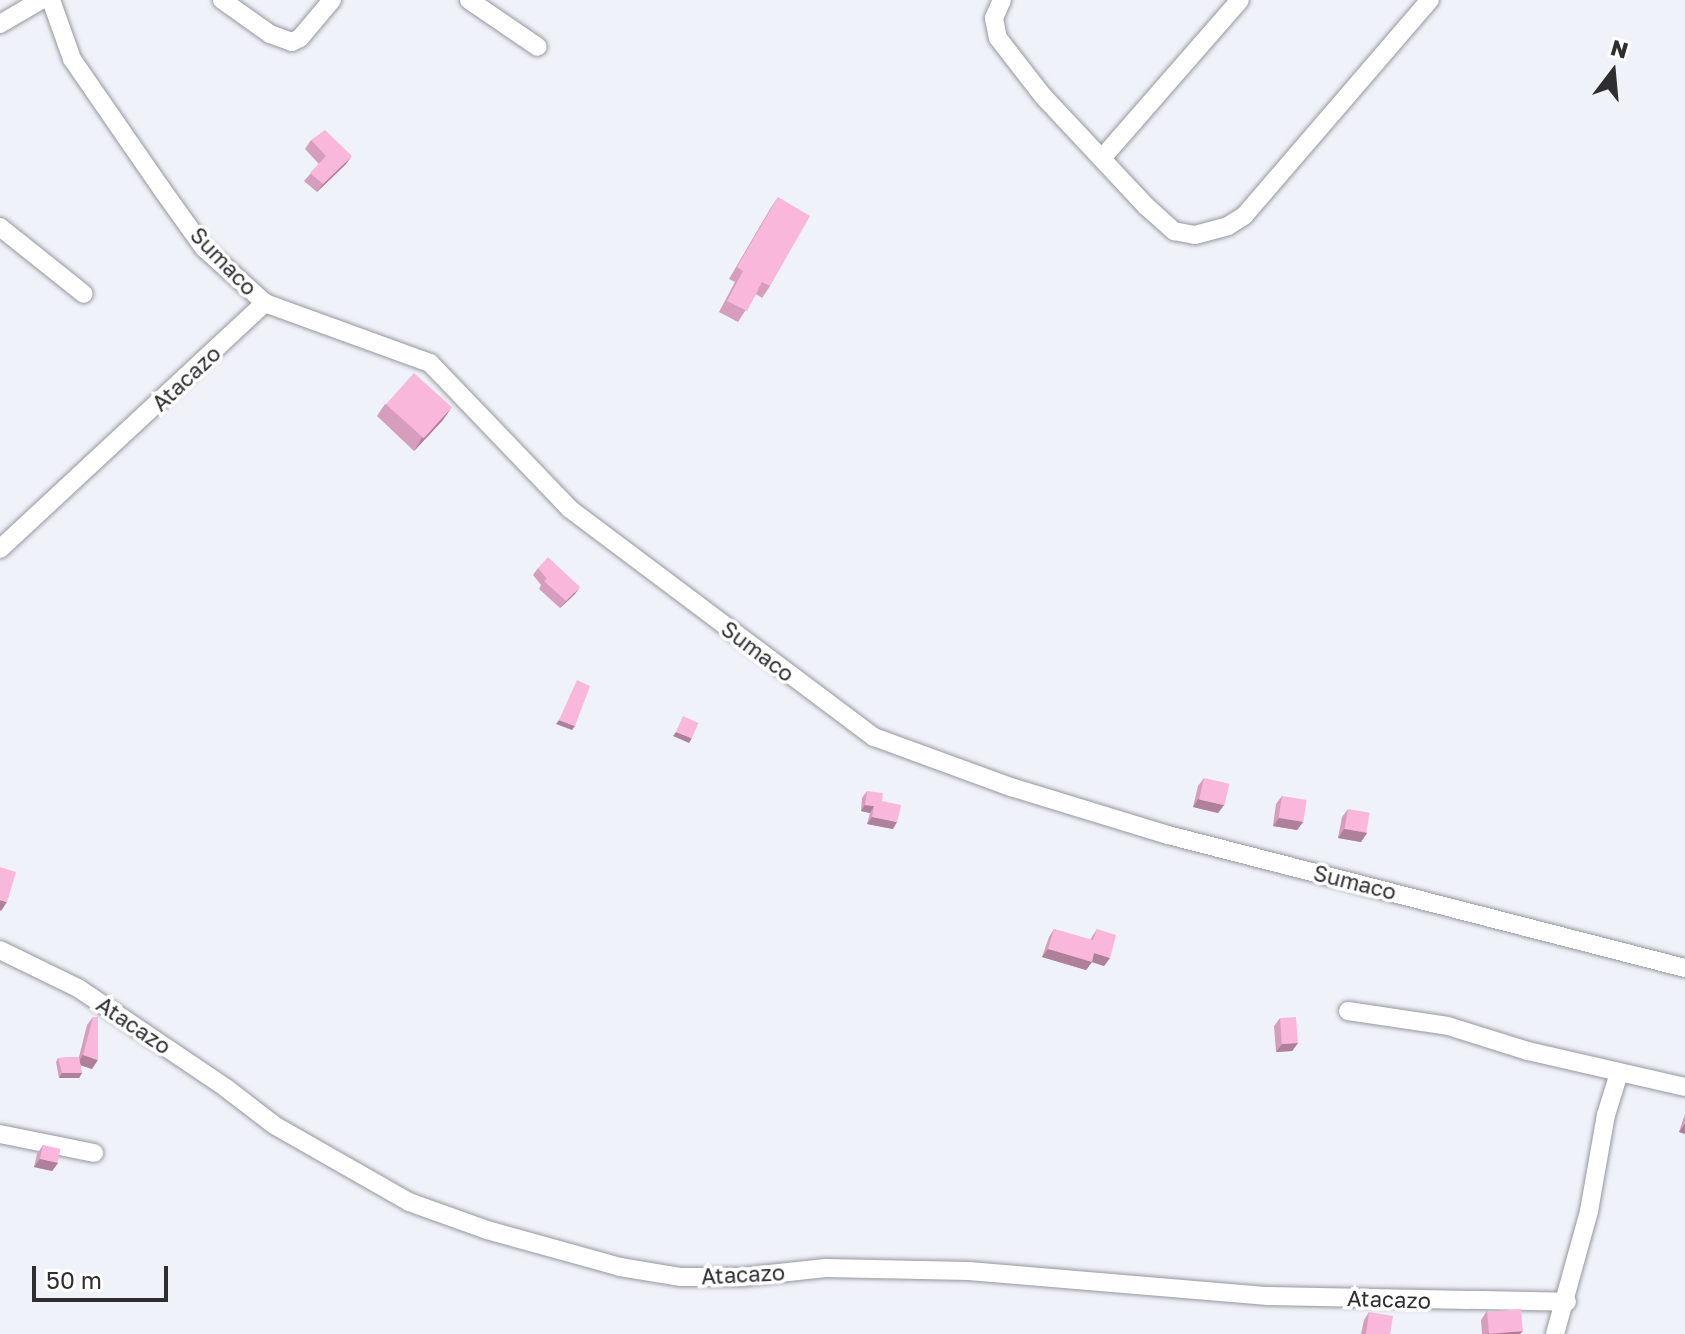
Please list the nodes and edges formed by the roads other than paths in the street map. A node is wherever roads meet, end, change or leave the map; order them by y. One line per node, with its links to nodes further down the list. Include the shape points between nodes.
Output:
1 (41, 0): 9 (street)
2 (51, 0): 14 (street, Sumaco, via 72,59 161,188 204,248)
3 (222, 0): 4 (street, via 270,34 292,42)
4 (332, 0)
5 (469, 0): 10 (street)
6 (1002, 0): 11 (street, via 994,18 998,38 1043,96)
7 (1240, 0): 11 (street)
8 (1430, 0): 11 (street, via 1244,216 1228,226 1195,235 1174,231)
9 (0, 24)
10 (538, 47)
11 (1103, 157)
12 (0, 227): 13 (street)
13 (84, 294)
14 (265, 303): 15 (street, Atacazo); 17 (street, Sumaco, via 430,363 570,509 874,737 1011,787 1168,835)
15 (0, 549)
16 (0, 950): 23 (street, Atacazo, via 78,988 274,1125 409,1202 620,1267 681,1277 826,1268 921,1270 1268,1296)
17 (1685, 968)
18 (1348, 1011): 19 (street, via 1448,1026)
19 (1619, 1073): 20 (street); 23 (street)
20 (1685, 1087)
21 (0, 1134): 22 (street)
22 (94, 1153)
23 (1567, 1302): 24 (street)
24 (1555, 1334)

